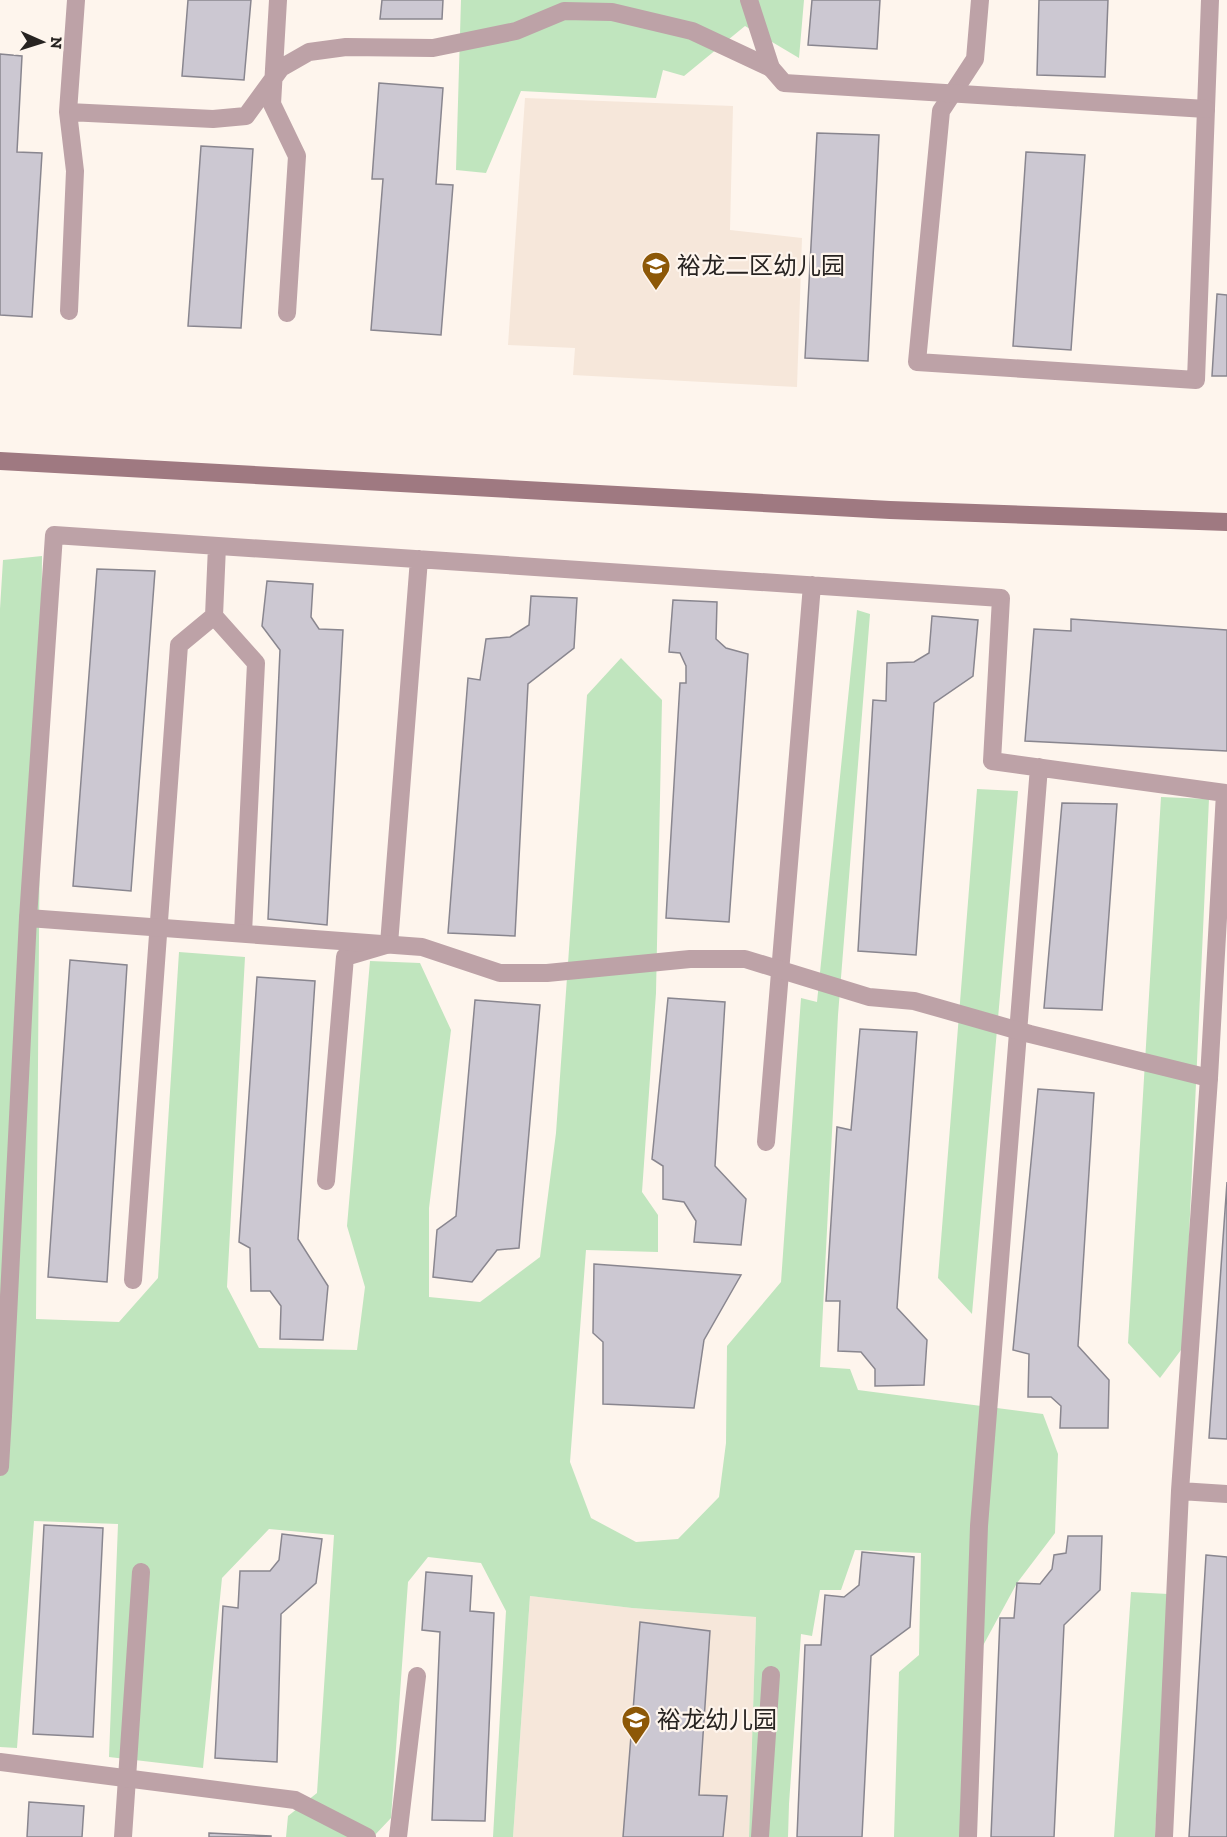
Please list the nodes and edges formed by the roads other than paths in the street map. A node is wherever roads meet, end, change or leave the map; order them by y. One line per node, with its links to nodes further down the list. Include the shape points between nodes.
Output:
1 (76, 0): 10 (street)
2 (278, 0): 7 (street)
3 (749, 0): 6 (street)
4 (980, 0): 8 (street, via 975,59)
5 (1210, 0): 9 (street)
6 (771, 68): 7 (street, via 692,31 612,12 564,11 516,31 433,48 346,47 309,52 281,68); 8 (street, via 783,83)
7 (273, 78): 10 (street, via 246,116 213,119); 12 (street, via 272,104 297,156)
8 (952, 94): 9 (street); 9 (street, via 941,111 917,362 1196,380)
9 (1206, 109)
10 (68, 112): 11 (street, via 75,171)
11 (69, 311)
12 (287, 313)
13 (0, 461): 14 (street, via 890,510)
14 (1227, 522)
15 (217, 546): 16 (street); 18 (street); 20 (street, via 54,535)
16 (419, 559): 17 (street); 23 (street)
17 (812, 585): 19 (street, via 1001,598 992,761); 24 (street)
18 (214, 616): 21 (street, via 179,645); 22 (street, via 256,663)
19 (1039, 767): 25 (street); 26 (street, via 1225,793)
20 (28, 918): 21 (street); 30 (street)
21 (159, 927): 22 (street); 29 (street)
22 (243, 933): 23 (street)
23 (388, 944): 24 (street, via 422,947 500,973 547,973 690,959 746,959); 28 (street, via 345,957)
24 (780, 970): 25 (street, via 869,998 915,1001); 27 (street)
25 (1018, 1031): 26 (street); 43 (street, via 980,1526)
26 (1209, 1078): 32 (street)
27 (766, 1142)
28 (326, 1181)
29 (133, 1280)
30 (2, 1416): 31 (street)
31 (0, 1467)
32 (1180, 1491): 33 (street); 44 (street)
33 (1227, 1494)
34 (141, 1572): 38 (street)
35 (771, 1675): 42 (street)
36 (417, 1676): 41 (street)
37 (0, 1762): 38 (street)
38 (127, 1779): 39 (street); 40 (street, via 295,1800)
39 (123, 1837)
40 (367, 1837)
41 (398, 1837)
42 (760, 1837)
43 (968, 1837)
44 (1164, 1837)

